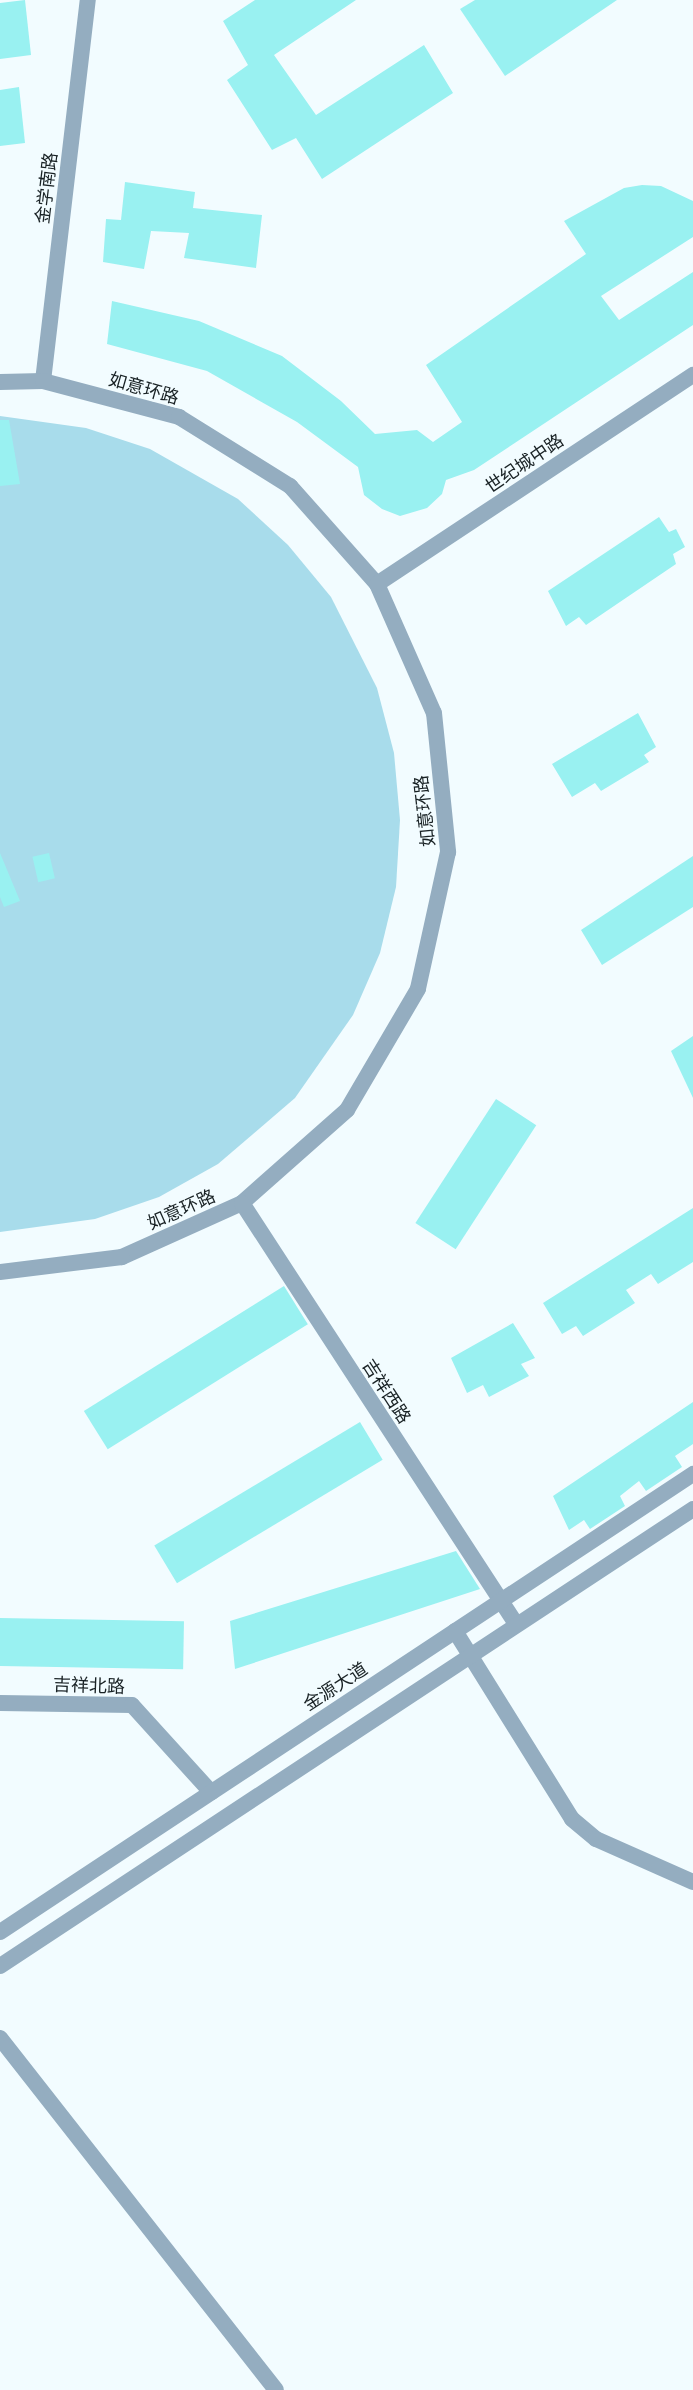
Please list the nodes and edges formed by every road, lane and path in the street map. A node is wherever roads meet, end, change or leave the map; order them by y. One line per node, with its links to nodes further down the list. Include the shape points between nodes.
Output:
1 (88, 0): 3 (street, 金学南路)
2 (693, 375): 5 (street, 世纪城中路)
3 (43, 381): 4 (street, 如意环路); 5 (street, 如意环路, via 179,417 290,486)
4 (0, 382)
5 (377, 584): 6 (street, 如意环路, via 434,713 448,852 421,978 347,1110)
6 (242, 1203): 7 (street, 如意环路, via 122,1257); 10 (street, 吉祥西路)
7 (0, 1272)
8 (693, 1474): 10 (street, 金源大道)
9 (693, 1509): 11 (street)
10 (500, 1601): 11 (street, 吉祥西路); 12 (street, 金源大道)
11 (516, 1624): 13 (street)
12 (456, 1631): 13 (street); 15 (street, 金源大道)
13 (471, 1654): 16 (street, via 573,1819 596,1839); 18 (street)
14 (0, 1703): 15 (street, 吉祥北路, via 132,1704)
15 (212, 1792): 17 (street, 金源大道)
16 (693, 1882)
17 (0, 1932)
18 (0, 1966)
19 (0, 2038): 20 (street)
20 (276, 2390)

